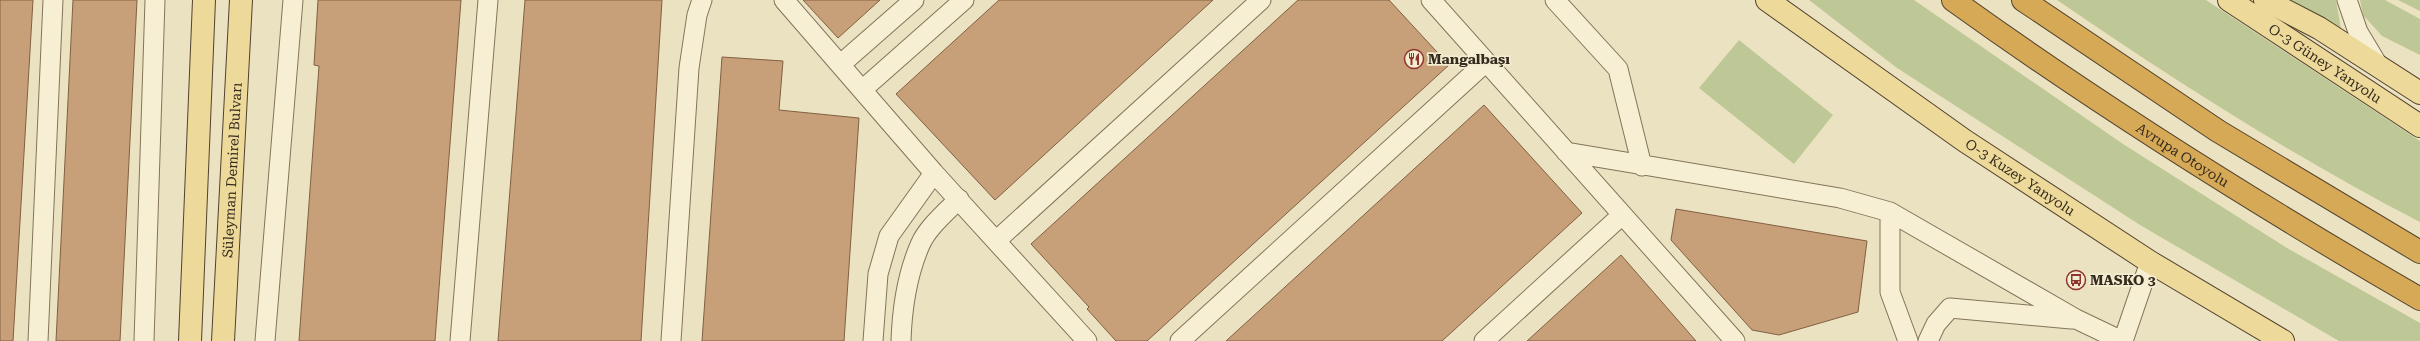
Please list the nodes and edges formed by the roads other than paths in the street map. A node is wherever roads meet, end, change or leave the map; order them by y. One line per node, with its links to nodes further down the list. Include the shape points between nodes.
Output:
1 (53, 0): 38 (street)
2 (155, 0): 39 (street)
3 (204, 0): 40 (main road)
4 (241, 0): 41 (main road, Süleyman Demirel Bulvarı)
5 (292, 0): 42 (street)
6 (488, 0): 43 (street)
7 (702, 0): 44 (street, via 697,15 689,68)
8 (784, 0): 21 (street)
9 (914, 0): 21 (street)
10 (964, 0): 24 (street)
11 (1261, 0): 33 (street)
12 (1431, 0): 20 (street)
13 (1556, 0): 28 (street, via 1618,69)
14 (1767, 0): 35 (main road, O-3 Kuzey Yanyolu, via 1965,141)
15 (1953, 0): 36 (highway, Avrupa Otoyolu, via 2103,104 2208,172 2299,229)
16 (2023, 0): 34 (highway, via 2218,131)
17 (2229, 0): 26 (main road, O-3 Güney Yanyolu)
18 (2265, 0): 22 (main road, via 2319,28)
19 (2347, 0): 22 (street, via 2358,32)
20 (1486, 62): 27 (street); 48 (street)
21 (842, 64): 24 (street)
22 (2380, 68): 23 (main road); 25 (main road)
23 (2420, 80)
24 (862, 90): 29 (street)
25 (2420, 93)
26 (2420, 126)
27 (1566, 152): 28 (street); 32 (street)
28 (1642, 166): 31 (street, via 1840,198)
29 (934, 173): 30 (street); 45 (street, via 889,236 878,274)
30 (959, 199): 33 (street); 46 (street, via 920,244 902,308)
31 (1890, 212): 37 (street); 51 (street, via 1890,292)
32 (1622, 215): 49 (street); 50 (street)
33 (997, 240): 47 (street)
34 (2420, 252)
35 (2150, 262): 53 (street); 54 (main road); 55 (main road, O-3 Kuzey Yanyolu)
36 (2420, 299)
37 (2076, 319): 52 (street, via 1950,308 1936,324); 53 (street)
38 (38, 341)
39 (144, 341)
40 (190, 341)
41 (224, 341)
42 (264, 341)
43 (460, 341)
44 (671, 341)
45 (873, 341)
46 (901, 341)
47 (1087, 341)
48 (1180, 341)
49 (1484, 341)
50 (1735, 341)
51 (1908, 341)
52 (1928, 341)
53 (2122, 341)
54 (2254, 341)
55 (2283, 341)

